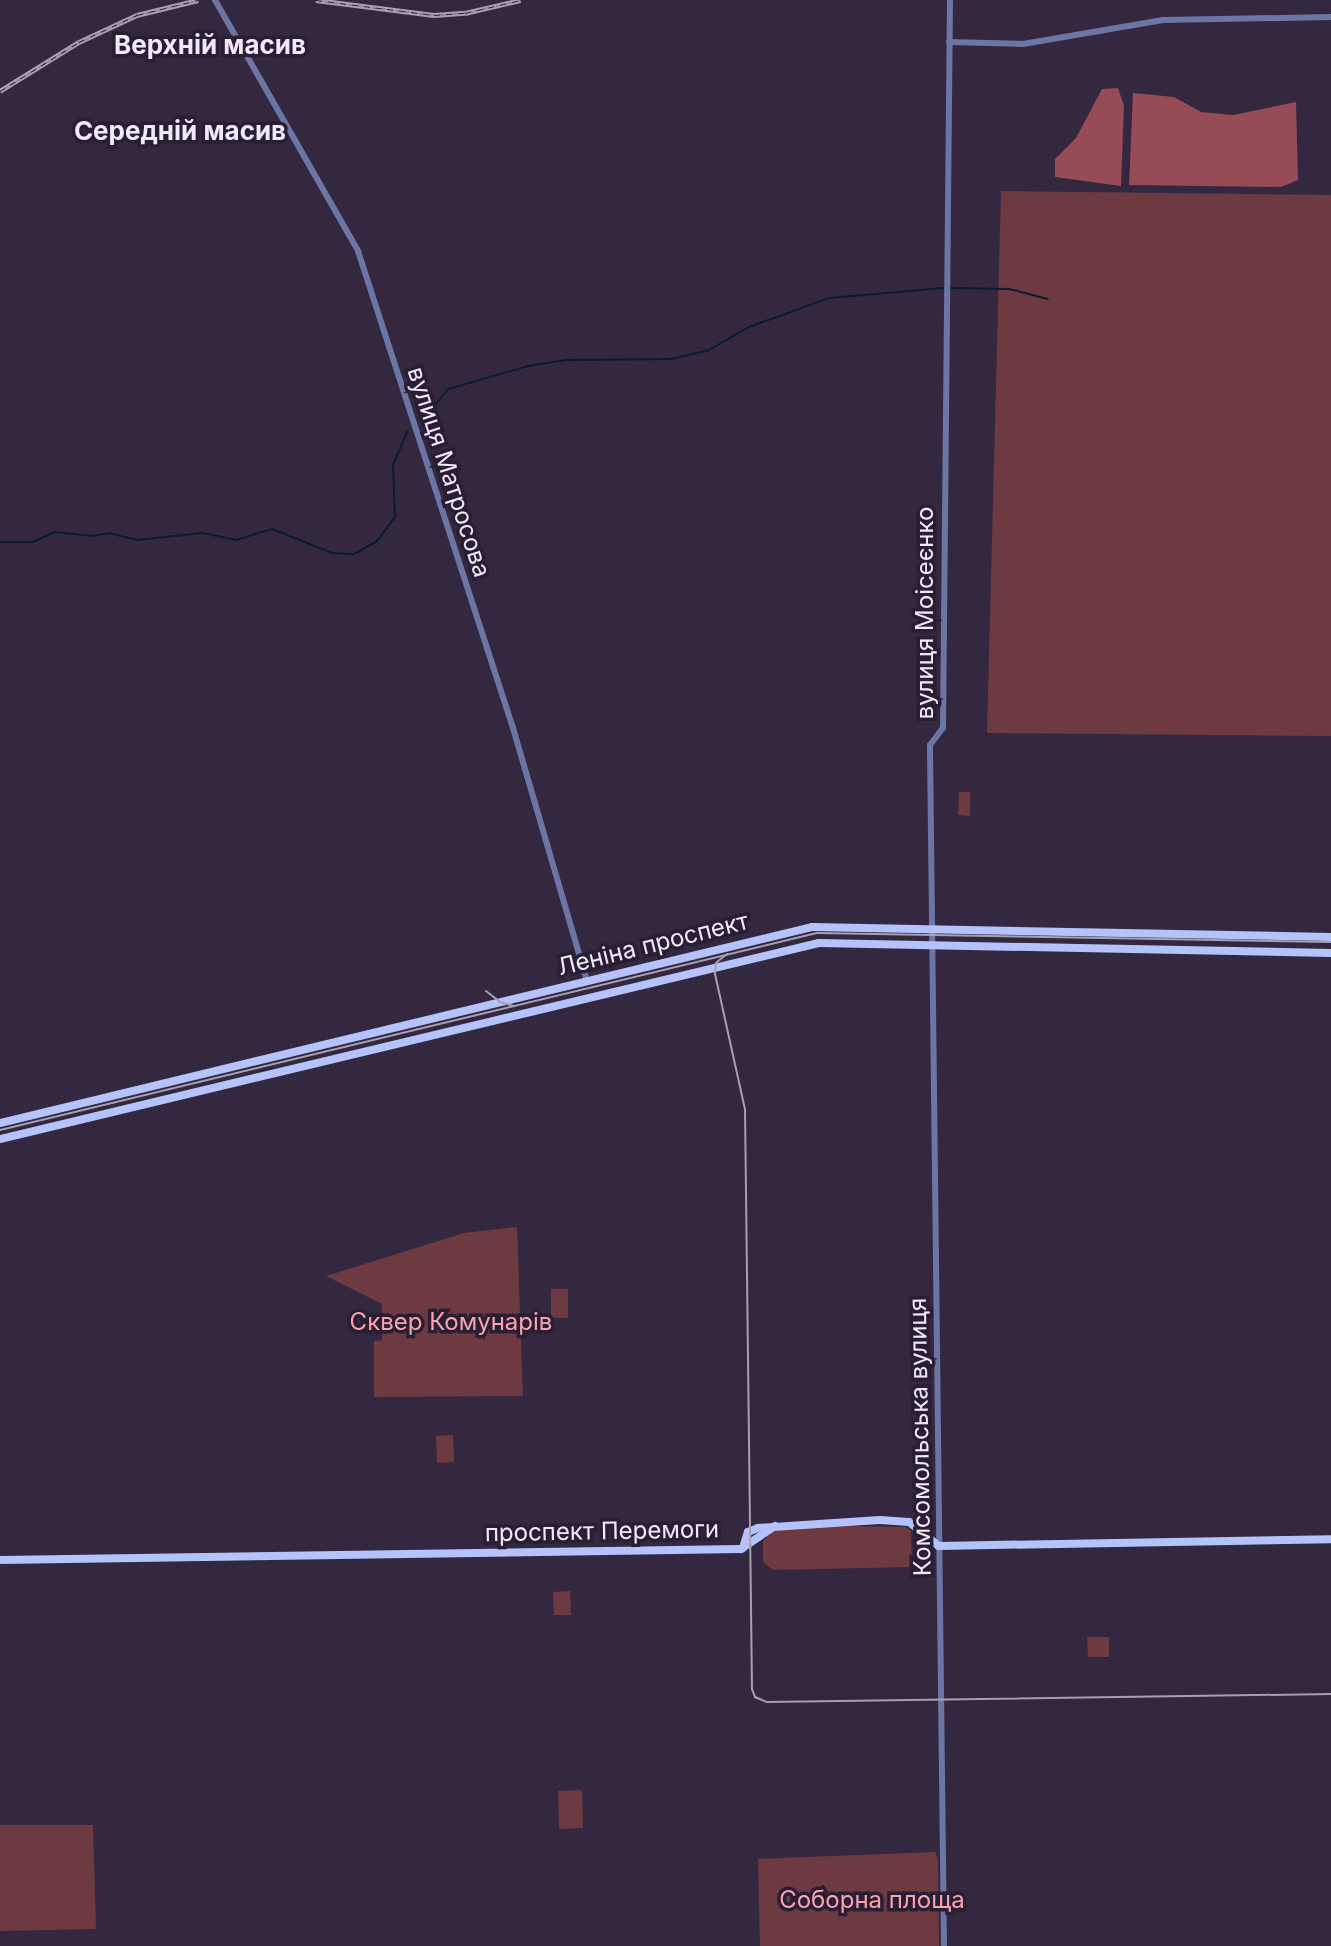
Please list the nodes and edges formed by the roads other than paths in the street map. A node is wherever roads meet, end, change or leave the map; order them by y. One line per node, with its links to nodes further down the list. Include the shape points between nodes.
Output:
1 (215, 0): 9 (street, вулиця Матросова, via 358,251 513,728)
2 (950, 0): 4 (street, вулиця Моісеєнко)
3 (1331, 17): 4 (street, via 1163,20 1023,44)
4 (949, 42): 5 (street, вулиця Моісеєнко, via 943,728 930,745)
5 (932, 928): 6 (main road, Леніна проспект); 7 (street, Комсомольська вулиця); 9 (main road, Леніна проспект, via 812,927)
6 (1331, 937)
7 (932, 943): 8 (main road, Леніна проспект); 11 (main road, Леніна проспект, via 807,945); 17 (street, Комсомольська вулиця)
8 (1331, 953)
9 (587, 981): 10 (main road, Леніна проспект)
10 (335, 1041): 11 (main road); 12 (main road, Леніна проспект)
11 (339, 1058): 13 (main road, Леніна проспект)
12 (0, 1123)
13 (0, 1139)
14 (775, 1526): 16 (main road, проспект Перемоги); 16 (main road); 17 (main road, via 904,1520)
15 (1331, 1539): 17 (main road)
16 (746, 1541): 18 (main road, проспект Перемоги)
17 (939, 1546): 19 (street, Комсомольська вулиця)
18 (0, 1560)
19 (944, 1946)

